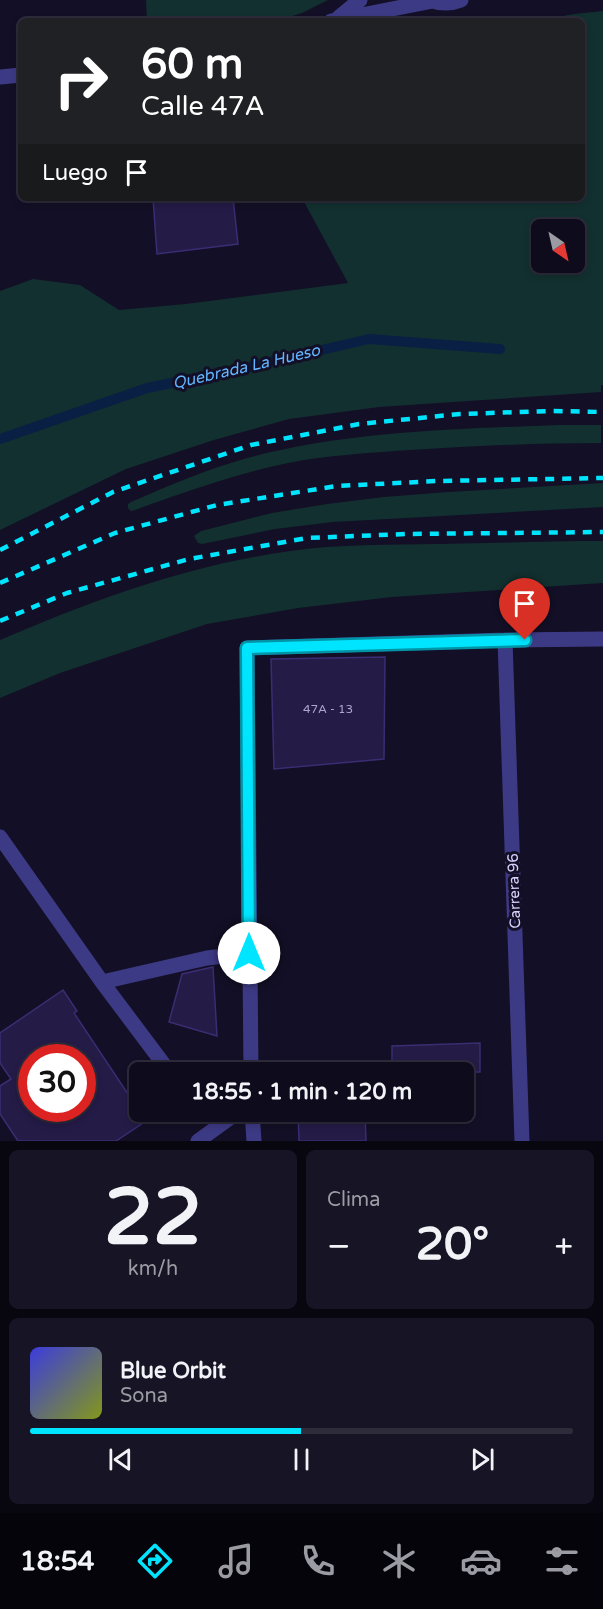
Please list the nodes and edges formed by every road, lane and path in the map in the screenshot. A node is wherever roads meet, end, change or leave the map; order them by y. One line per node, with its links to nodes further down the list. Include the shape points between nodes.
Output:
1 (360, 0): 4 (street)
2 (461, 0): 3 (street)
3 (432, 1): 5 (street)
4 (336, 18)
5 (343, 18)
6 (18, 75): 7 (street)
7 (0, 77)
8 (603, 639): 9 (street)
9 (506, 640): 11 (street, via 247,648); 19 (street, Carrera 96)
10 (0, 837): 12 (street)
11 (249, 953): 12 (street, via 207,958); 14 (street)
12 (102, 982): 13 (street)
13 (162, 1062)
14 (251, 1062)
15 (224, 1122): 17 (street)
16 (253, 1122): 18 (street)
17 (198, 1141)
18 (254, 1141)
19 (522, 1141)

